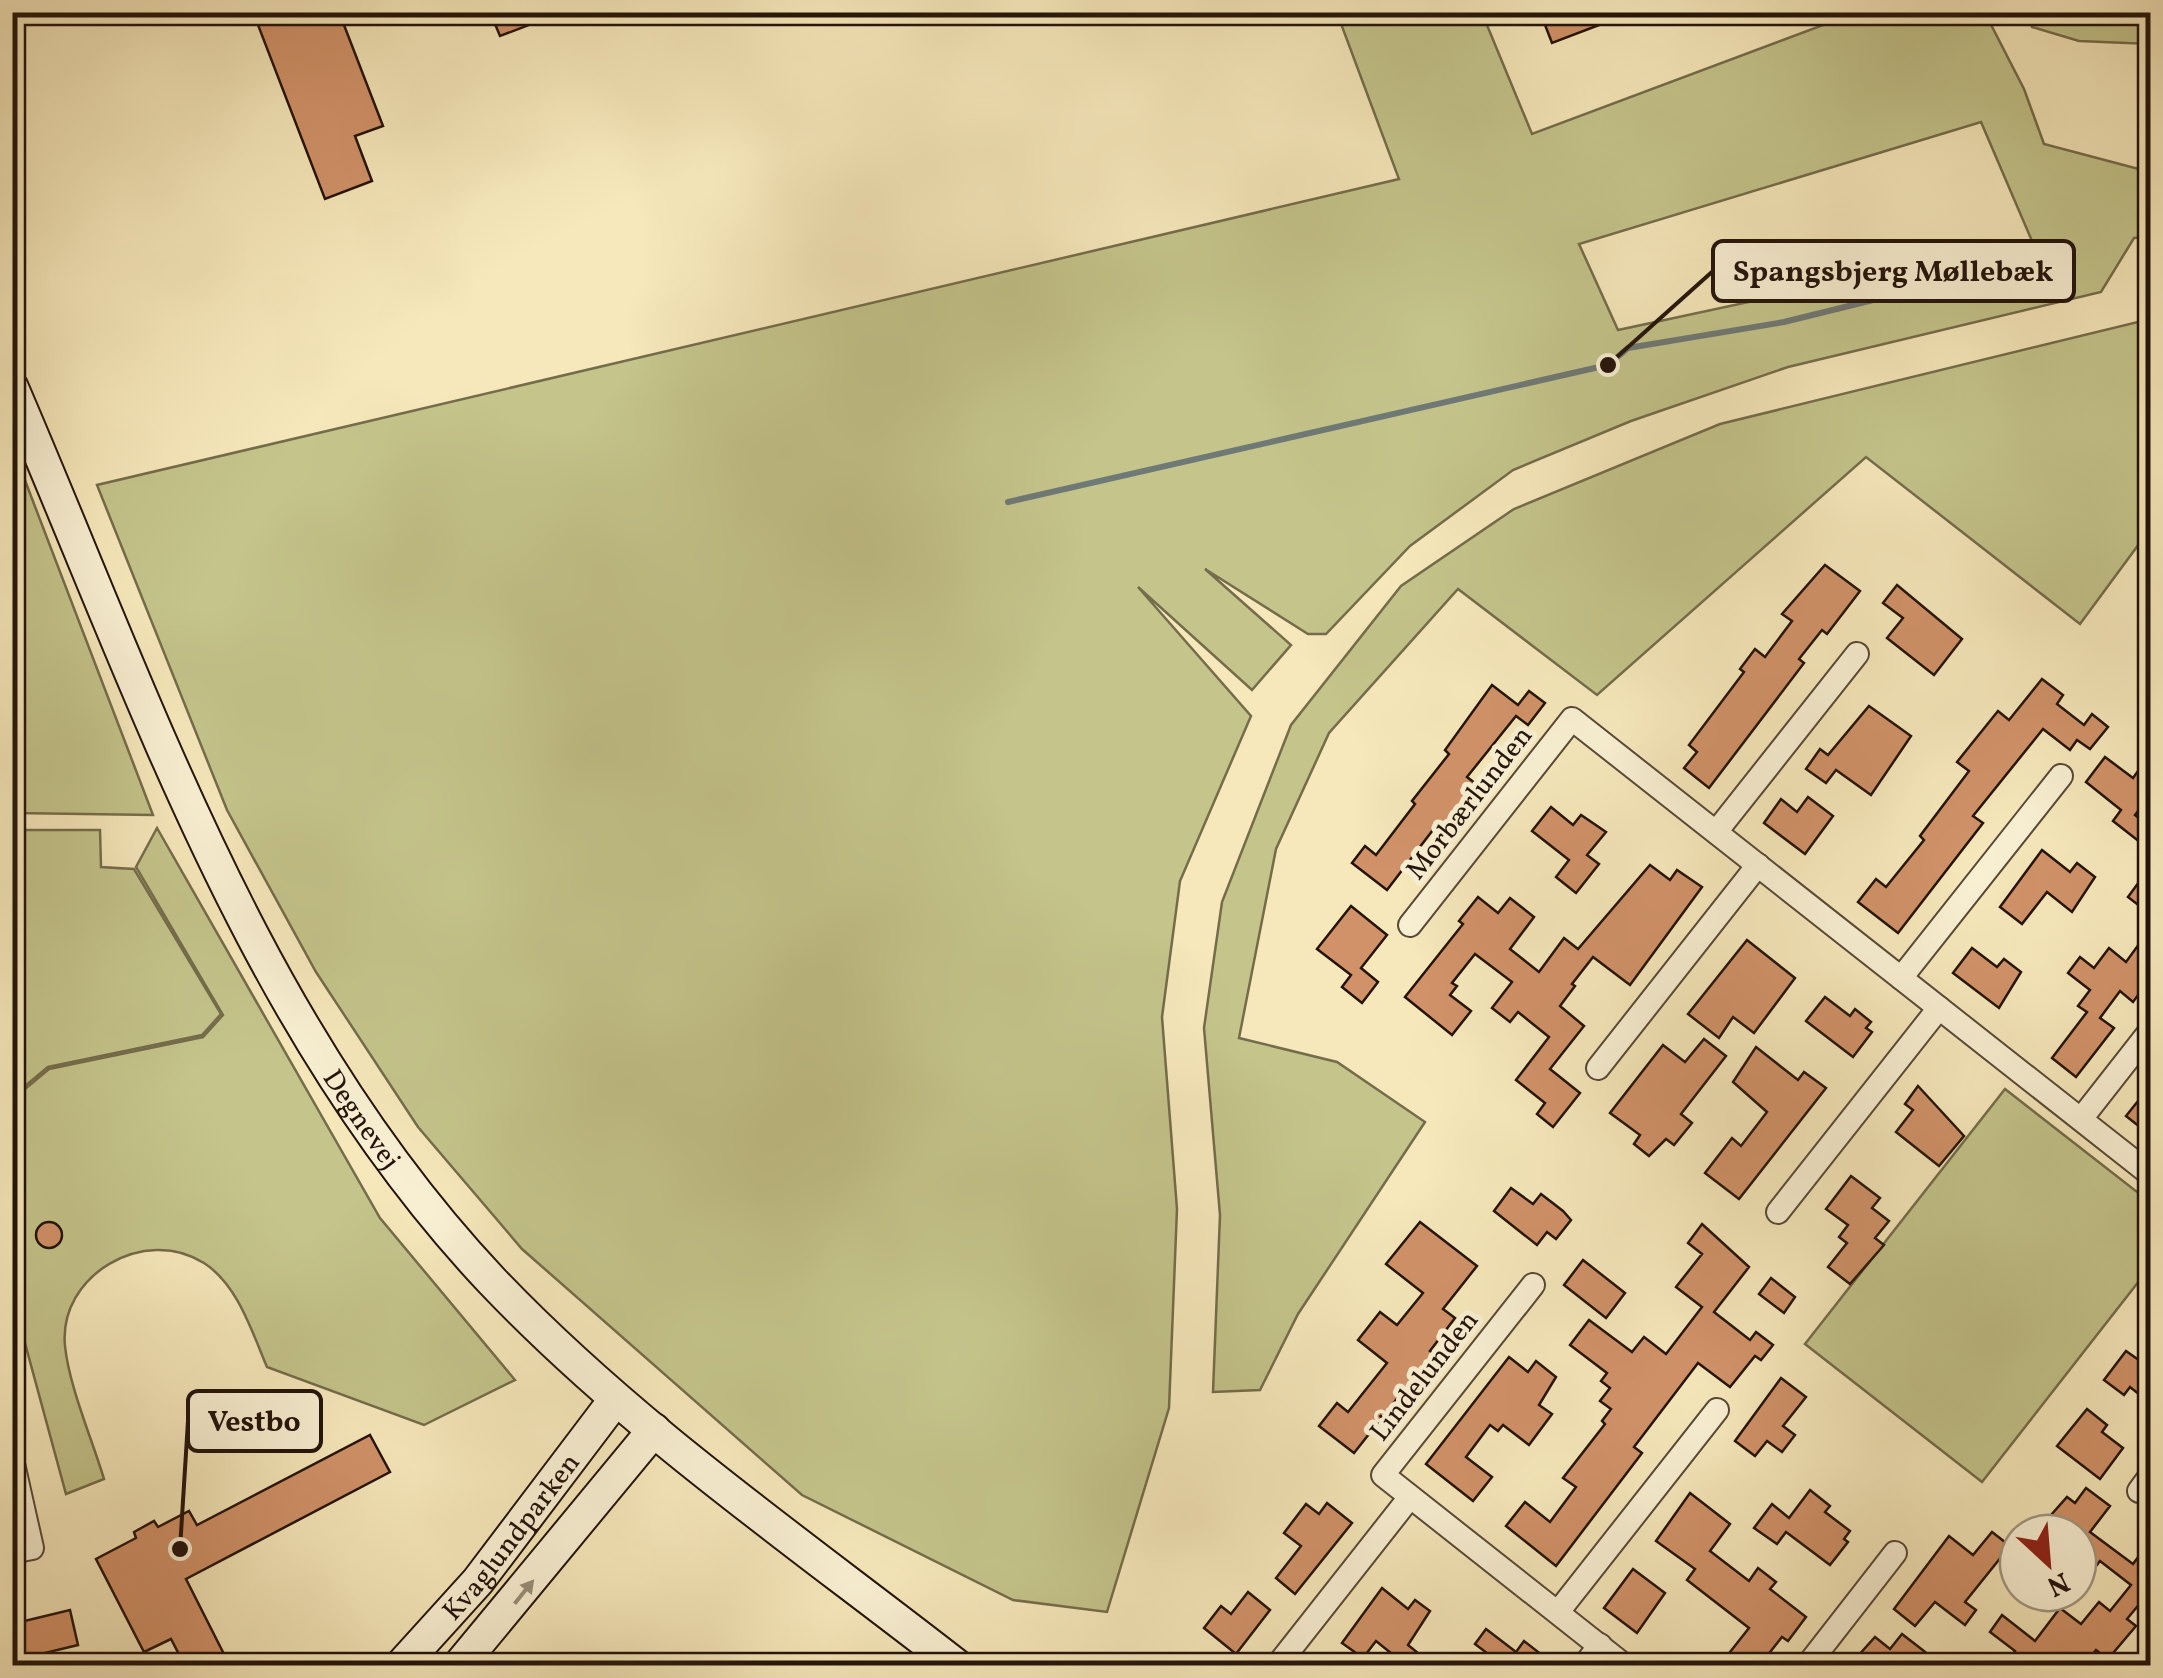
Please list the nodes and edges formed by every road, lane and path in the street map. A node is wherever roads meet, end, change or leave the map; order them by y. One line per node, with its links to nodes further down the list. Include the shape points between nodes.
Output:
1 (12, 388): 15 (street, Degnevej, via 190,816 330,1074 405,1179 491,1280)
2 (1857, 654): 4 (street)
3 (2060, 776): 7 (street)
4 (1716, 832): 5 (street, Morbærlunden); 6 (street, Morbærlunden, via 1572,719)
5 (1758, 865): 7 (street, Morbærlunden); 10 (street)
6 (1410, 925)
7 (1901, 978): 8 (street, Morbærlunden)
8 (1939, 1008): 11 (street, Morbærlunden); 13 (street)
9 (2150, 1031): 11 (street)
10 (1598, 1068)
11 (2081, 1119): 12 (street, Morbærlunden)
12 (2150, 1174)
13 (1778, 1212)
14 (1533, 1284): 19 (street, Lindelunden, via 1382,1475)
15 (615, 1400): 17 (street, Degnevej); 24 (street, Kvaglundparken, via 478,1582)
16 (1717, 1410): 22 (street)
17 (654, 1430): 25 (street, Kvaglundparken, one-way to 17); 26 (street, Degnevej)
18 (12, 1460): 20 (street, via 32,1548)
19 (1410, 1497): 22 (street, Lindelunden); 27 (street)
20 (12, 1552)
21 (1895, 1553): 30 (street)
22 (1558, 1612): 23 (street, Lindelunden)
23 (1600, 1645): 28 (street); 29 (street, Lindelunden)
24 (401, 1666)
25 (459, 1666)
26 (957, 1666)
27 (1278, 1666)
28 (1584, 1666)
29 (1626, 1666)
30 (1806, 1666)

